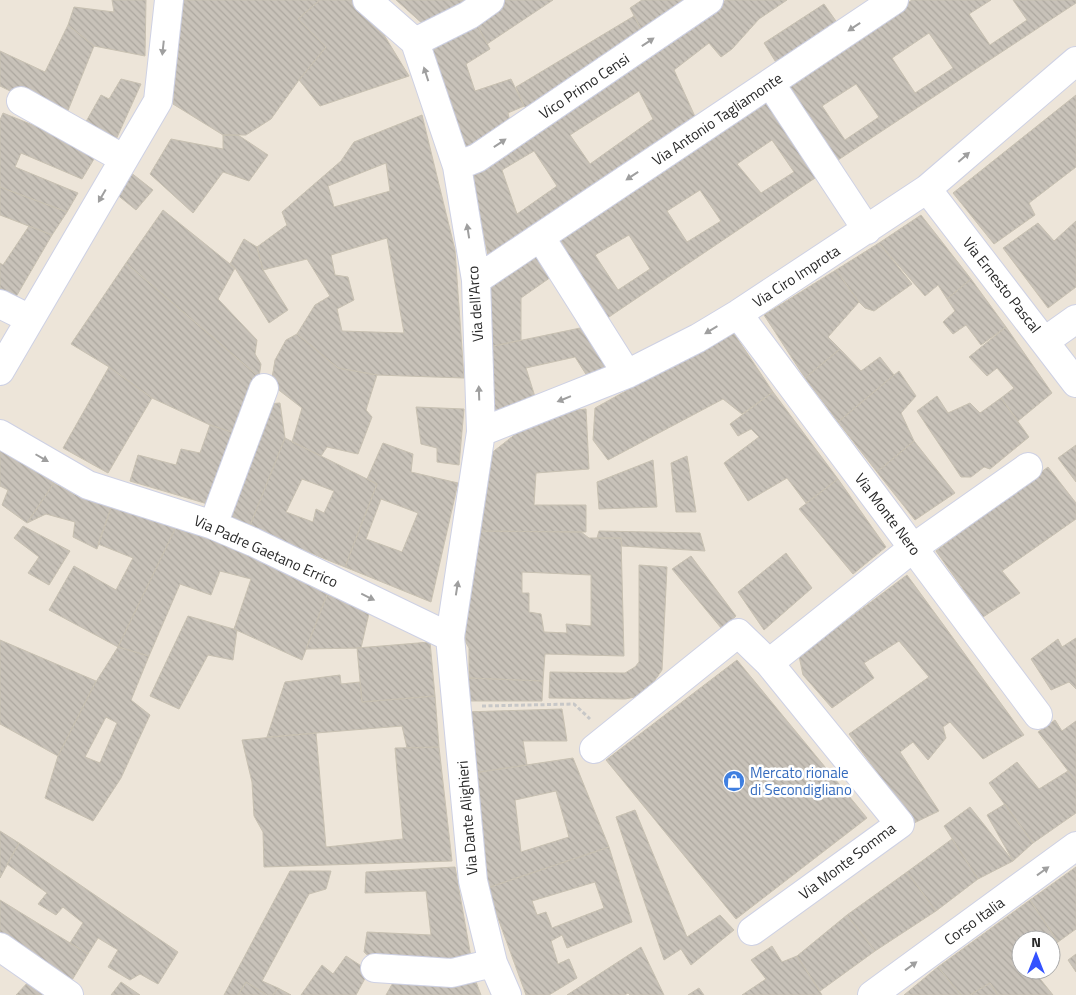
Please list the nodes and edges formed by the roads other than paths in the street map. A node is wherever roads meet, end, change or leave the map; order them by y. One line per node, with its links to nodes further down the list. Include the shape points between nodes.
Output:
1 (169, 0): 10 (street, one-way to 10, via 158,101)
2 (367, 0): 6 (street)
3 (490, 0): 6 (street, via 469,15)
4 (709, 0): 11 (street, Vico Primo Censi, one-way to 4, via 477,158)
5 (894, 0): 8 (street, Via Antonio Tagliamonte, one-way to 8)
6 (415, 42): 11 (street, Via dell'Arco, one-way to 6)
7 (1076, 61): 12 (street, Via Ciro Improta, one-way to 7)
8 (770, 83): 13 (street); 14 (street, Via Antonio Tagliamonte, one-way to 14)
9 (21, 100): 10 (street)
10 (124, 159): 18 (street, one-way to 18)
11 (457, 166): 15 (street, Via dell'Arco, one-way to 11)
12 (927, 189): 13 (street, Via Ciro Improta); 20 (street, Via Ernesto Pascal)
13 (867, 230): 17 (street, Via Ciro Improta)
14 (541, 238): 15 (street, Via Antonio Tagliamonte); 22 (street)
15 (476, 280): 25 (street, Via dell'Arco, one-way to 15)
16 (0, 304): 18 (street)
17 (738, 314): 22 (street, Via Ciro Improta, one-way to 22); 29 (street, Via Monte Nero)
18 (30, 319): 21 (street)
19 (1076, 319): 20 (street)
20 (1045, 341): 23 (street, Via Ernesto Pascal)
21 (0, 371)
22 (628, 374): 25 (street, Via Ciro Improta, one-way to 25)
23 (1076, 382)
24 (264, 388): 28 (street)
25 (481, 432): 30 (street, Via dell'Arco, one-way to 25)
26 (0, 434): 28 (street, Via Padre Gaetano Errico, one-way to 28, via 88,485)
27 (1028, 467): 29 (street)
28 (213, 525): 30 (street, Via Padre Gaetano Errico, one-way to 30)
29 (913, 548): 31 (street); 32 (street, Via Monte Nero)
30 (450, 637): 37 (street, Via Dante Alighieri, via 473,881)
31 (769, 664): 33 (street, Via Monte Somma, via 738,633); 35 (street, Via Monte Somma, via 900,824)
32 (1038, 715)
33 (602, 743)
34 (1076, 846): 41 (street, Corso Italia, one-way to 34)
35 (752, 931)
36 (0, 947): 39 (street)
37 (493, 963): 38 (street, via 452,973); 40 (street, Via Dante Alighieri)
38 (375, 968)
39 (69, 995)
40 (507, 995)
41 (872, 995)

